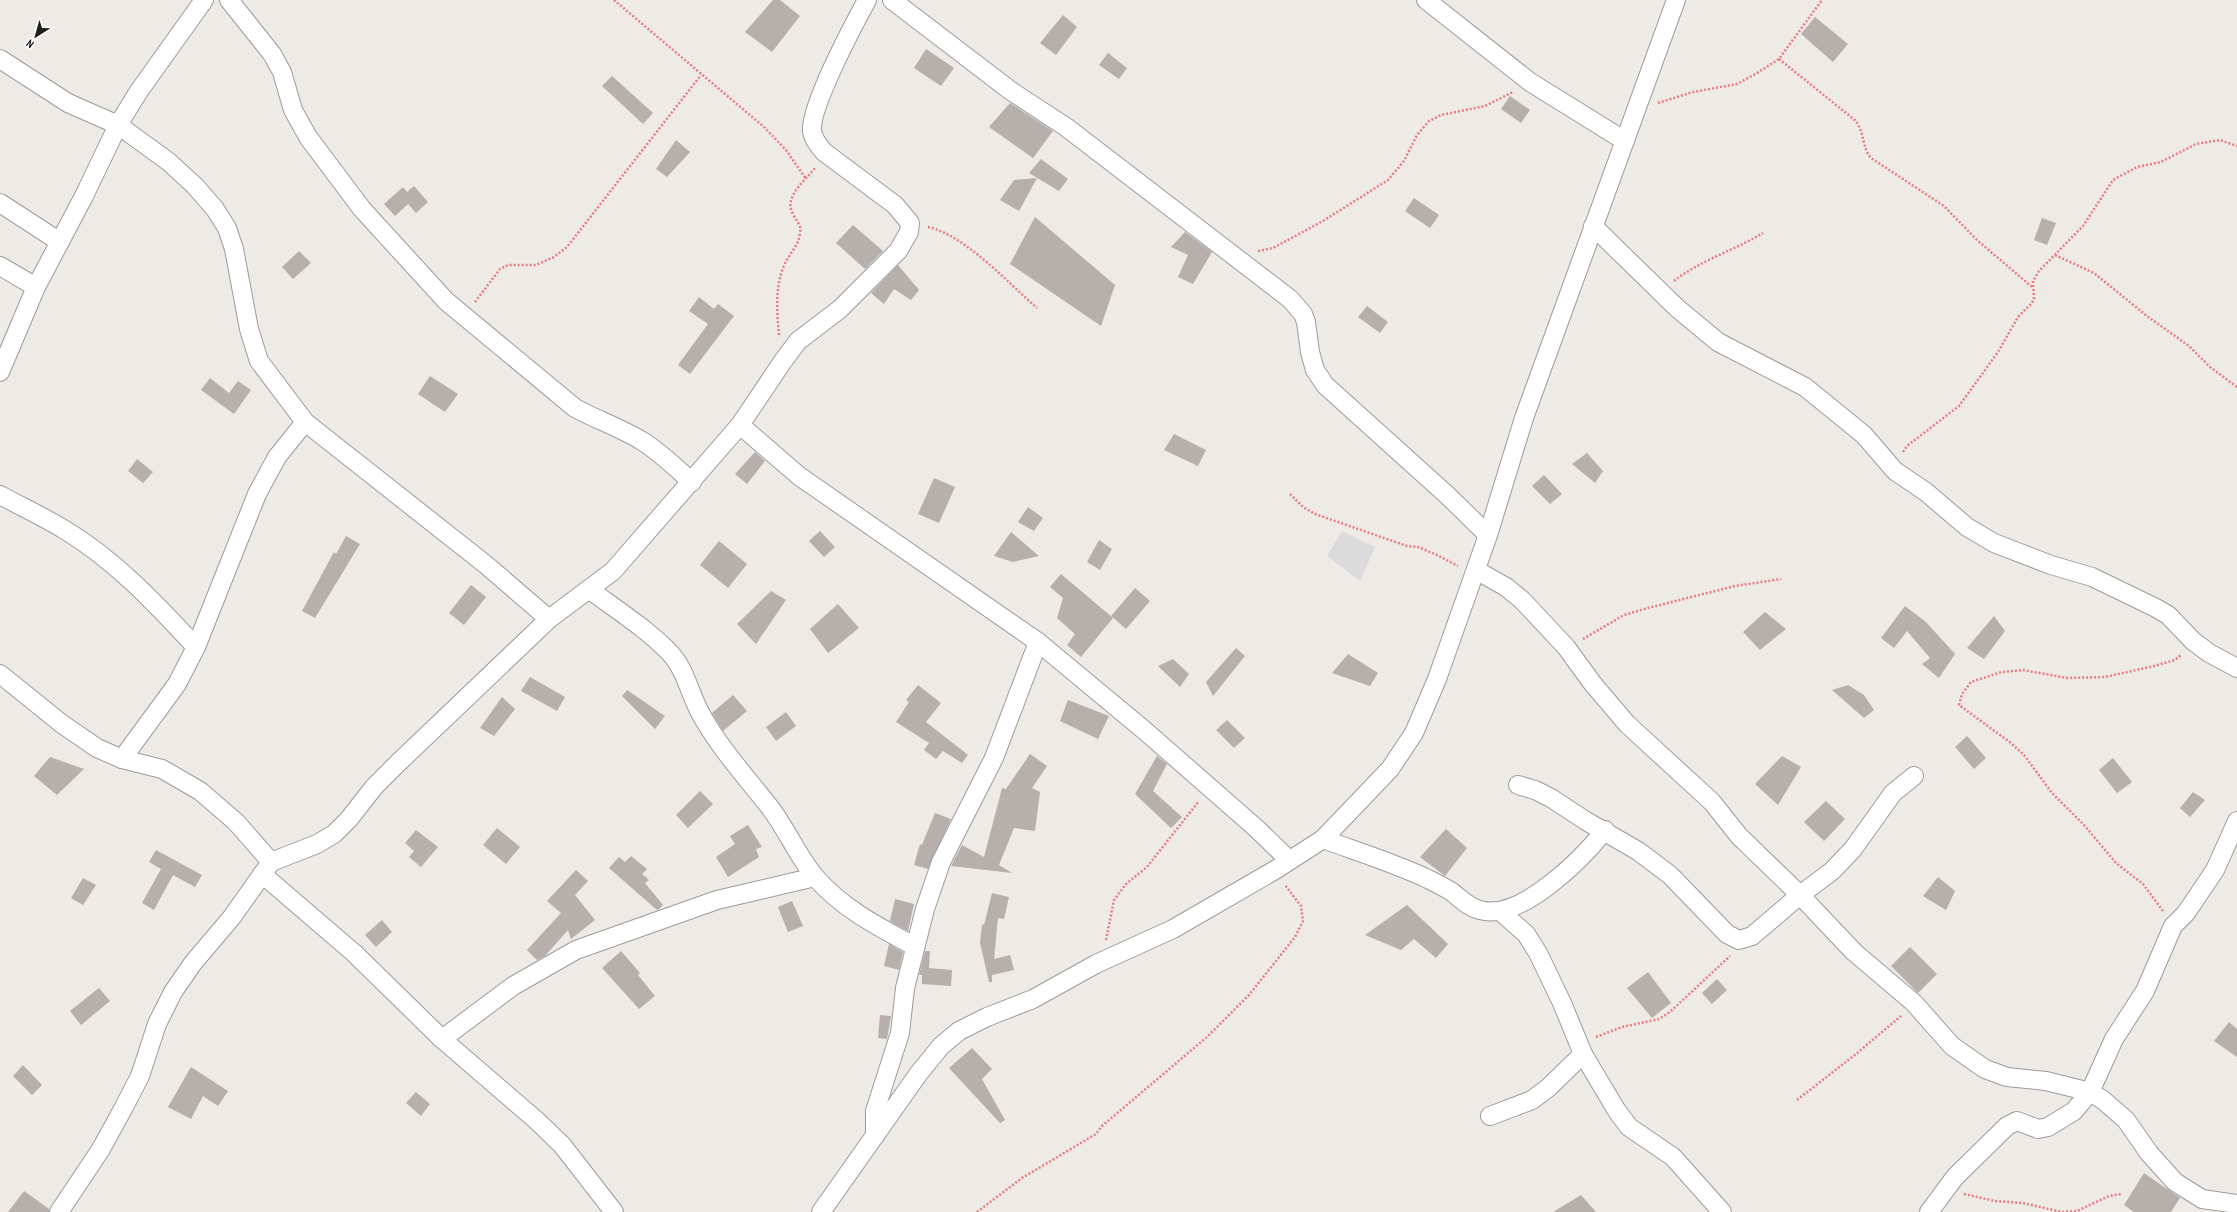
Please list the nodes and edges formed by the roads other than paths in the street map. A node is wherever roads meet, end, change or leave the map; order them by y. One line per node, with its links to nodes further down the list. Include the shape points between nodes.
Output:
1 (229, 0): 18 (street, via 272,54 282,72 293,110 308,137 333,172 400,252 446,301 575,408 641,440)
2 (867, 0): 17 (street, via 850,32 814,117 812,131 817,144 824,152 895,205 910,223 909,232 898,252 840,309 798,341)
3 (892, 0): 20 (street, via 1011,92 1066,127 1290,299 1303,314 1315,370 1325,385)
4 (1426, 0): 9 (street, via 1530,82)
5 (1676, 0): 9 (street)
6 (195, 3): 8 (street)
7 (0, 60): 8 (street, via 68,103)
8 (118, 125): 12 (street); 16 (street, via 168,162 215,209 227,228 234,249 249,329 259,361)
9 (1624, 141): 11 (street)
10 (0, 204): 12 (street)
11 (1594, 226): 20 (street, via 1524,418); 26 (street, via 1677,308 1718,342 1806,387 1864,435 1895,471 1984,538 2051,565 2092,577 2168,615 2193,641)
12 (60, 242): 14 (street)
13 (0, 266): 14 (street)
14 (36, 287): 15 (street)
15 (0, 372)
16 (305, 422): 23 (street, via 380,479); 25 (street, via 277,457 257,494)
17 (740, 425): 18 (street); 24 (street, via 800,476)
18 (692, 482): 22 (street, via 613,571)
19 (0, 495): 25 (street, via 65,530 104,558 153,601)
20 (1488, 535): 21 (street)
21 (1475, 572): 33 (street, via 1434,686 1414,733 1390,769); 37 (street, via 1506,587 1522,600 1566,647 1627,724 1712,802 1739,836)
22 (590, 590): 23 (street); 36 (street, via 645,630 671,654 686,678 702,716 731,760 768,805)
23 (549, 619): 35 (street, via 393,768 334,834)
24 (1038, 642): 34 (street, via 1210,788); 39 (street, via 994,758 941,862)
25 (196, 647): 28 (street, via 177,684)
26 (2237, 668)
27 (0, 674): 28 (street, via 62,724 97,748)
28 (122, 759): 35 (street, via 162,769 200,791 236,822)
29 (1914, 776): 37 (street, via 1889,798 1853,849 1832,871)
30 (1518, 785): 32 (street, via 1536,790)
31 (2237, 821): 42 (street, via 2215,870 2186,913 2173,926 2145,992 2114,1039)
32 (1605, 830): 37 (street, via 1670,875 1727,934 1739,940 1745,940); 38 (street, via 1569,869 1547,888 1527,900)
33 (1323, 839): 34 (street); 38 (street, via 1427,879 1481,911)
34 (1282, 865): 44 (street, via 1173,929 1096,964 1033,999 959,1031 941,1046 919,1073)
35 (266, 868): 40 (street); 47 (street, via 232,917 193,963 174,992 157,1024 136,1082 101,1149)
36 (815, 877): 39 (street, via 838,901); 40 (street, via 717,900 576,950 513,986)
37 (1800, 895): 42 (street, via 1854,952 1914,1003 1952,1046 1985,1069 2007,1077 2046,1081)
38 (1500, 910): 41 (street, via 1526,934 1538,953)
39 (914, 946): 44 (street, via 905,988 900,1033 875,1111)
40 (442, 1039): 48 (street, via 562,1145)
41 (1583, 1054): 43 (street, via 1532,1100); 46 (street, via 1599,1085 1629,1126 1673,1157)
42 (2090, 1092): 45 (street, via 2126,1120 2149,1153 2176,1182 2202,1198); 50 (street, via 2074,1111 2048,1128 2038,1129 2016,1121 2011,1123 1944,1191)
43 (1490, 1116)
44 (875, 1136): 49 (street)
45 (2237, 1204)
46 (1717, 1210)
47 (59, 1212)
48 (614, 1212)
49 (821, 1212)
50 (1929, 1212)

